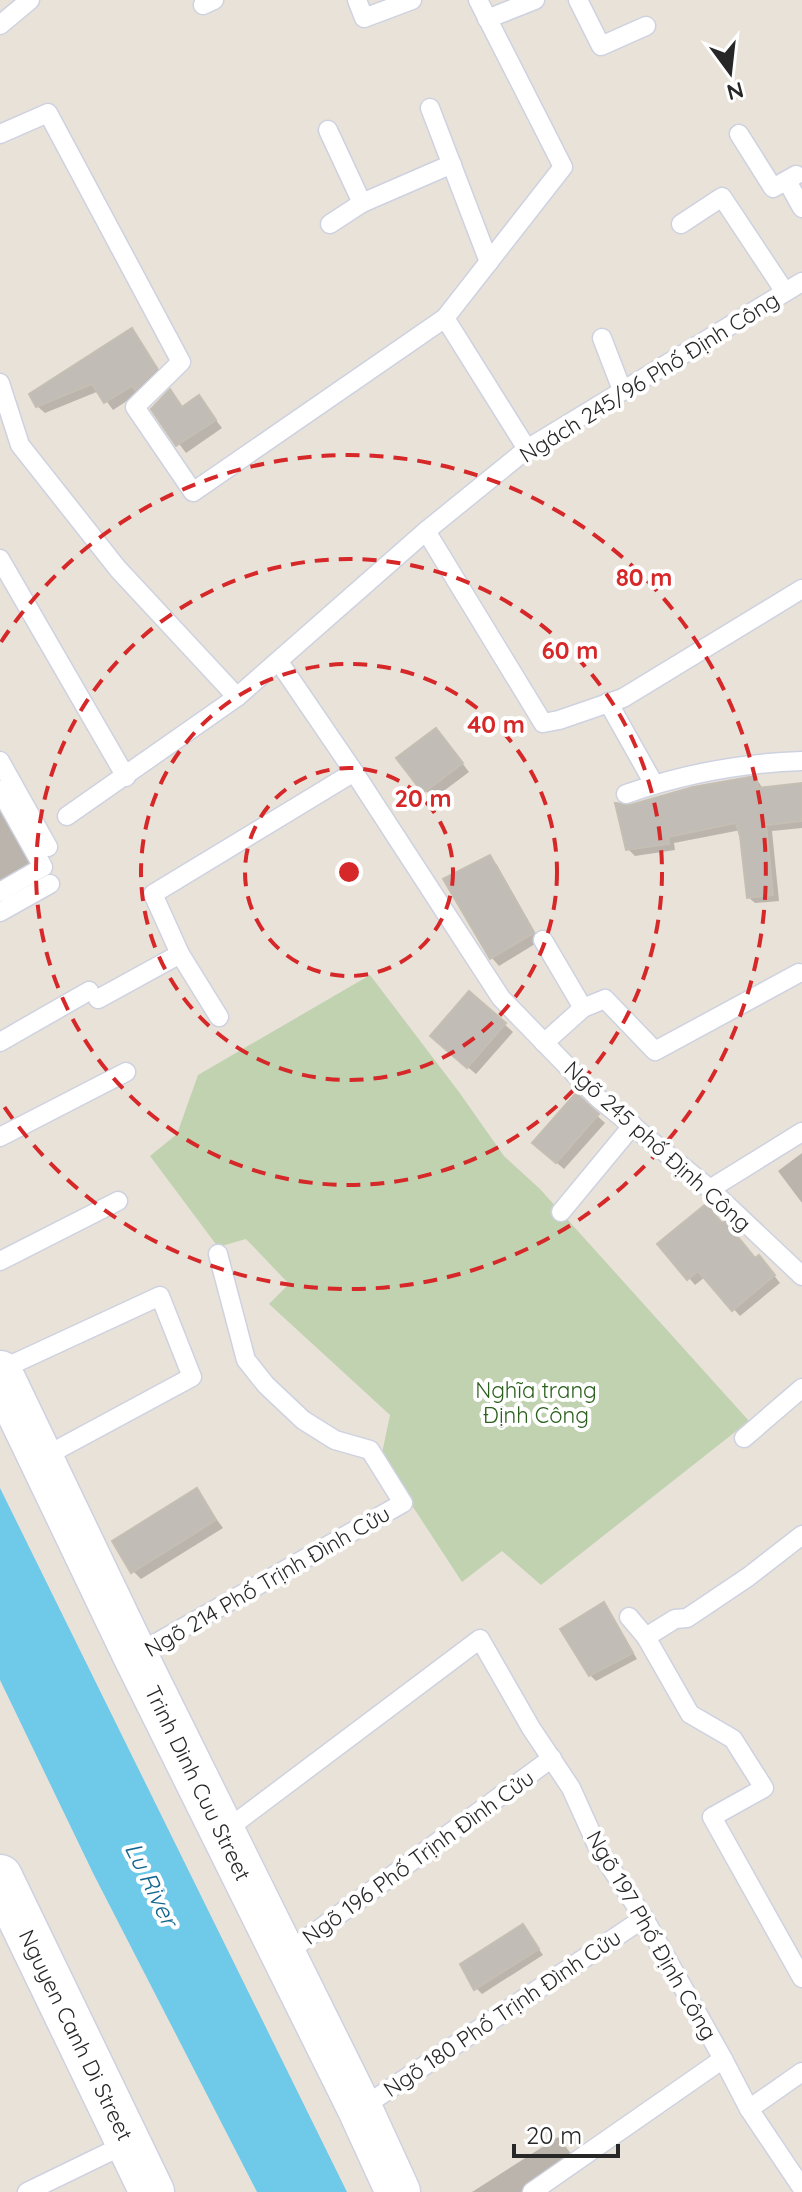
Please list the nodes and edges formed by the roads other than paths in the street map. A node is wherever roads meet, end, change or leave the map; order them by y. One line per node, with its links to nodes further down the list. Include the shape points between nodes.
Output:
1 (30, 0): 8 (lane)
2 (357, 0): 3 (lane, via 364,18)
3 (412, 0)
4 (478, 0): 7 (lane)
5 (535, 0): 7 (lane)
6 (578, 0): 9 (lane, via 601,46)
7 (487, 19): 19 (lane, via 563,167)
8 (0, 25)
9 (646, 26)
10 (430, 108): 14 (lane)
11 (328, 130): 15 (lane)
12 (0, 134): 22 (lane, via 48,113 115,237 181,362 135,407 193,492)
13 (739, 134): 16 (lane, via 773,188 792,178)
14 (452, 164): 15 (lane); 19 (lane)
15 (362, 203): 17 (lane)
16 (802, 208)
17 (330, 224)
18 (681, 224): 21 (lane, via 722,197)
19 (489, 262): 22 (lane)
20 (802, 282): 21 (lane, Ngách 245/96 Phố Định Công)
21 (785, 292): 25 (lane, Ngách 245/96 Phố Định Công)
22 (445, 318): 26 (lane)
23 (602, 338): 25 (lane)
24 (0, 383): 31 (lane, via 20,445 118,569)
25 (622, 390): 26 (lane, Ngách 245/96 Phố Định Công)
26 (527, 449): 27 (lane, Ngách 245/96 Phố Định Công)
27 (426, 531): 30 (lane, Ngách 245/96 Phố Định Công); 32 (lane, via 543,723)
28 (0, 559): 36 (lane)
29 (802, 589): 32 (lane, via 623,698)
30 (279, 662): 31 (lane); 35 (lane, Ngõ 245 phố Định Công)
31 (237, 697): 36 (lane)
32 (608, 702): 37 (lane)
33 (0, 761): 41 (lane)
34 (802, 761): 37 (lane, via 720,768)
35 (354, 772): 46 (lane, via 153,894); 51 (lane, Ngõ 245 phố Định Công, via 501,998)
36 (126, 777): 40 (lane)
37 (654, 784): 39 (lane)
38 (0, 790): 43 (lane, via 43,867)
39 (626, 794)
40 (67, 816)
41 (48, 847)
42 (50, 884): 44 (lane)
43 (0, 892)
44 (0, 912)
45 (543, 940): 48 (lane)
46 (180, 954): 49 (lane); 50 (lane)
47 (799, 973): 48 (lane, via 655,1051 605,999)
48 (583, 1008): 51 (lane)
49 (219, 1017)
50 (0, 1042)
51 (544, 1043): 53 (lane, Ngõ 245 phố Định Công)
52 (126, 1072): 55 (lane)
53 (633, 1125): 56 (lane, Ngõ 245 phố Định Công); 58 (lane)
54 (802, 1132): 56 (lane)
55 (0, 1137)
56 (710, 1189): 61 (lane, Ngõ 245 phố Định Công)
57 (118, 1201): 60 (lane)
58 (561, 1212)
59 (218, 1254): 69 (lane, Ngõ 214 Phố Trịnh Đình Cửu, via 246,1360 303,1420 335,1440 370,1450 403,1503)
60 (0, 1261)
61 (802, 1276)
62 (0, 1372): 65 (main road, Trinh Dinh Cuu Street); 65 (lane, via 160,1296 192,1377)
63 (802, 1388): 64 (lane)
64 (744, 1438)
65 (40, 1459): 69 (main road, Trinh Dinh Cuu Street)
66 (802, 1535): 68 (lane, via 687,1618 675,1619)
67 (629, 1617): 68 (lane)
68 (646, 1637): 75 (lane, via 690,1714 733,1739 764,1788 712,1817)
69 (135, 1655): 71 (main road, Trinh Dinh Cuu Street)
70 (552, 1758): 71 (lane, Ngõ 197 Phố Định Công, via 480,1639); 73 (lane, Ngõ 197 Phố Định Công, via 599,1850); 74 (lane, Ngõ 196 Phố Trịnh Đình Cửu)
71 (222, 1833): 74 (main road, Trinh Dinh Cuu Street)
72 (0, 1877): 80 (main road, Nguyen Canh Di Street)
73 (644, 1918): 76 (lane, Ngõ 197 Phố Định Công); 78 (lane, Ngõ 180 Phố Trịnh Đình Cửu)
74 (283, 1956): 78 (main road, Trinh Dinh Cuu Street)
75 (802, 1978)
76 (723, 2059): 79 (lane, Ngõ 197 Phố Định Công); 85 (lane)
77 (802, 2072): 79 (lane)
78 (360, 2109): 84 (main road, Trinh Dinh Cuu Street)
79 (749, 2109): 81 (lane, Ngõ 197 Phố Định Công)
80 (128, 2143): 82 (lane); 83 (main road, Nguyen Canh Di Street)
81 (802, 2188)
82 (27, 2192)
83 (152, 2192)
84 (398, 2192)
85 (532, 2192)

